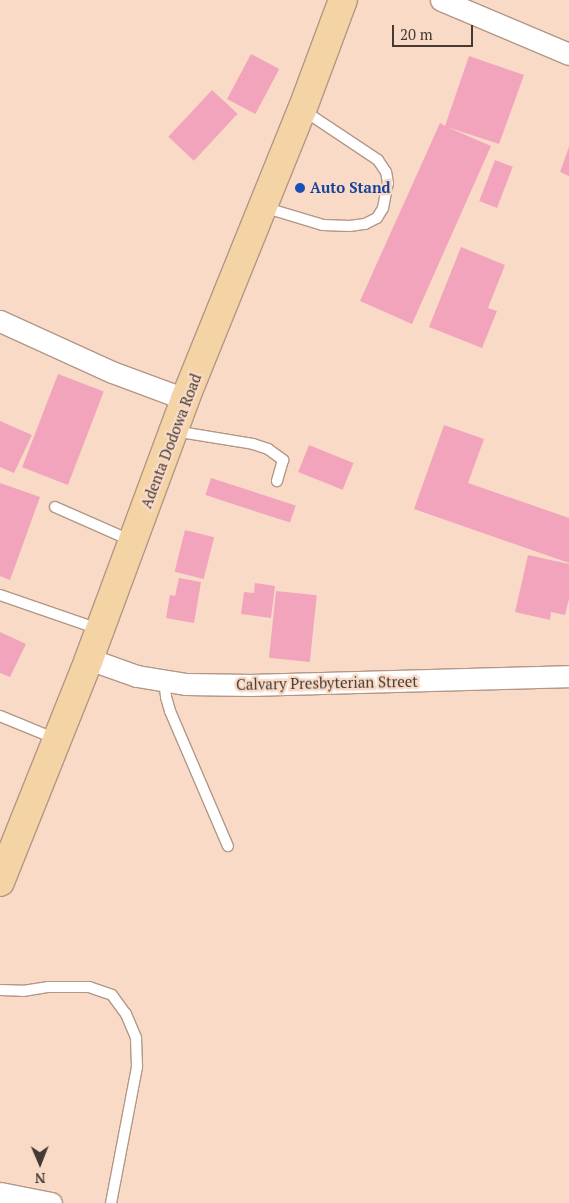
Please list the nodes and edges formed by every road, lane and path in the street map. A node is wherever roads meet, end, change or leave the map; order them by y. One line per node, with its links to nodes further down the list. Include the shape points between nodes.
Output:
1 (343, 0): 4 (main road, Adenta Dodowa Road)
2 (441, 0): 3 (street)
3 (569, 54)
4 (302, 110): 5 (main road, Adenta Dodowa Road); 5 (lane, via 378,160 386,172 388,183 384,208 377,218 350,226 323,225)
5 (263, 207): 7 (main road, Adenta Dodowa Road)
6 (0, 321): 7 (street, via 112,372)
7 (186, 399): 8 (main road, Adenta Dodowa Road)
8 (174, 431): 9 (lane, via 268,449 283,460); 11 (main road, Adenta Dodowa Road)
9 (277, 481)
10 (55, 507): 11 (lane)
11 (133, 541): 13 (main road, Adenta Dodowa Road)
12 (0, 595): 13 (lane)
13 (100, 629): 14 (main road, Adenta Dodowa Road)
14 (89, 659): 16 (street, Calvary Presbyterian Street, via 137,676); 18 (main road, Adenta Dodowa Road)
15 (569, 676): 16 (street, Calvary Presbyterian Street, via 251,685 186,684)
16 (164, 680): 19 (lane, via 170,711)
17 (0, 716): 18 (lane)
18 (57, 739): 20 (main road, Adenta Dodowa Road)
19 (228, 846)
20 (1, 877)
21 (0, 990): 24 (lane, via 89,987 112,995 126,1014 136,1038 137,1067)
22 (0, 1193): 23 (street)
23 (50, 1203)
24 (111, 1203)

